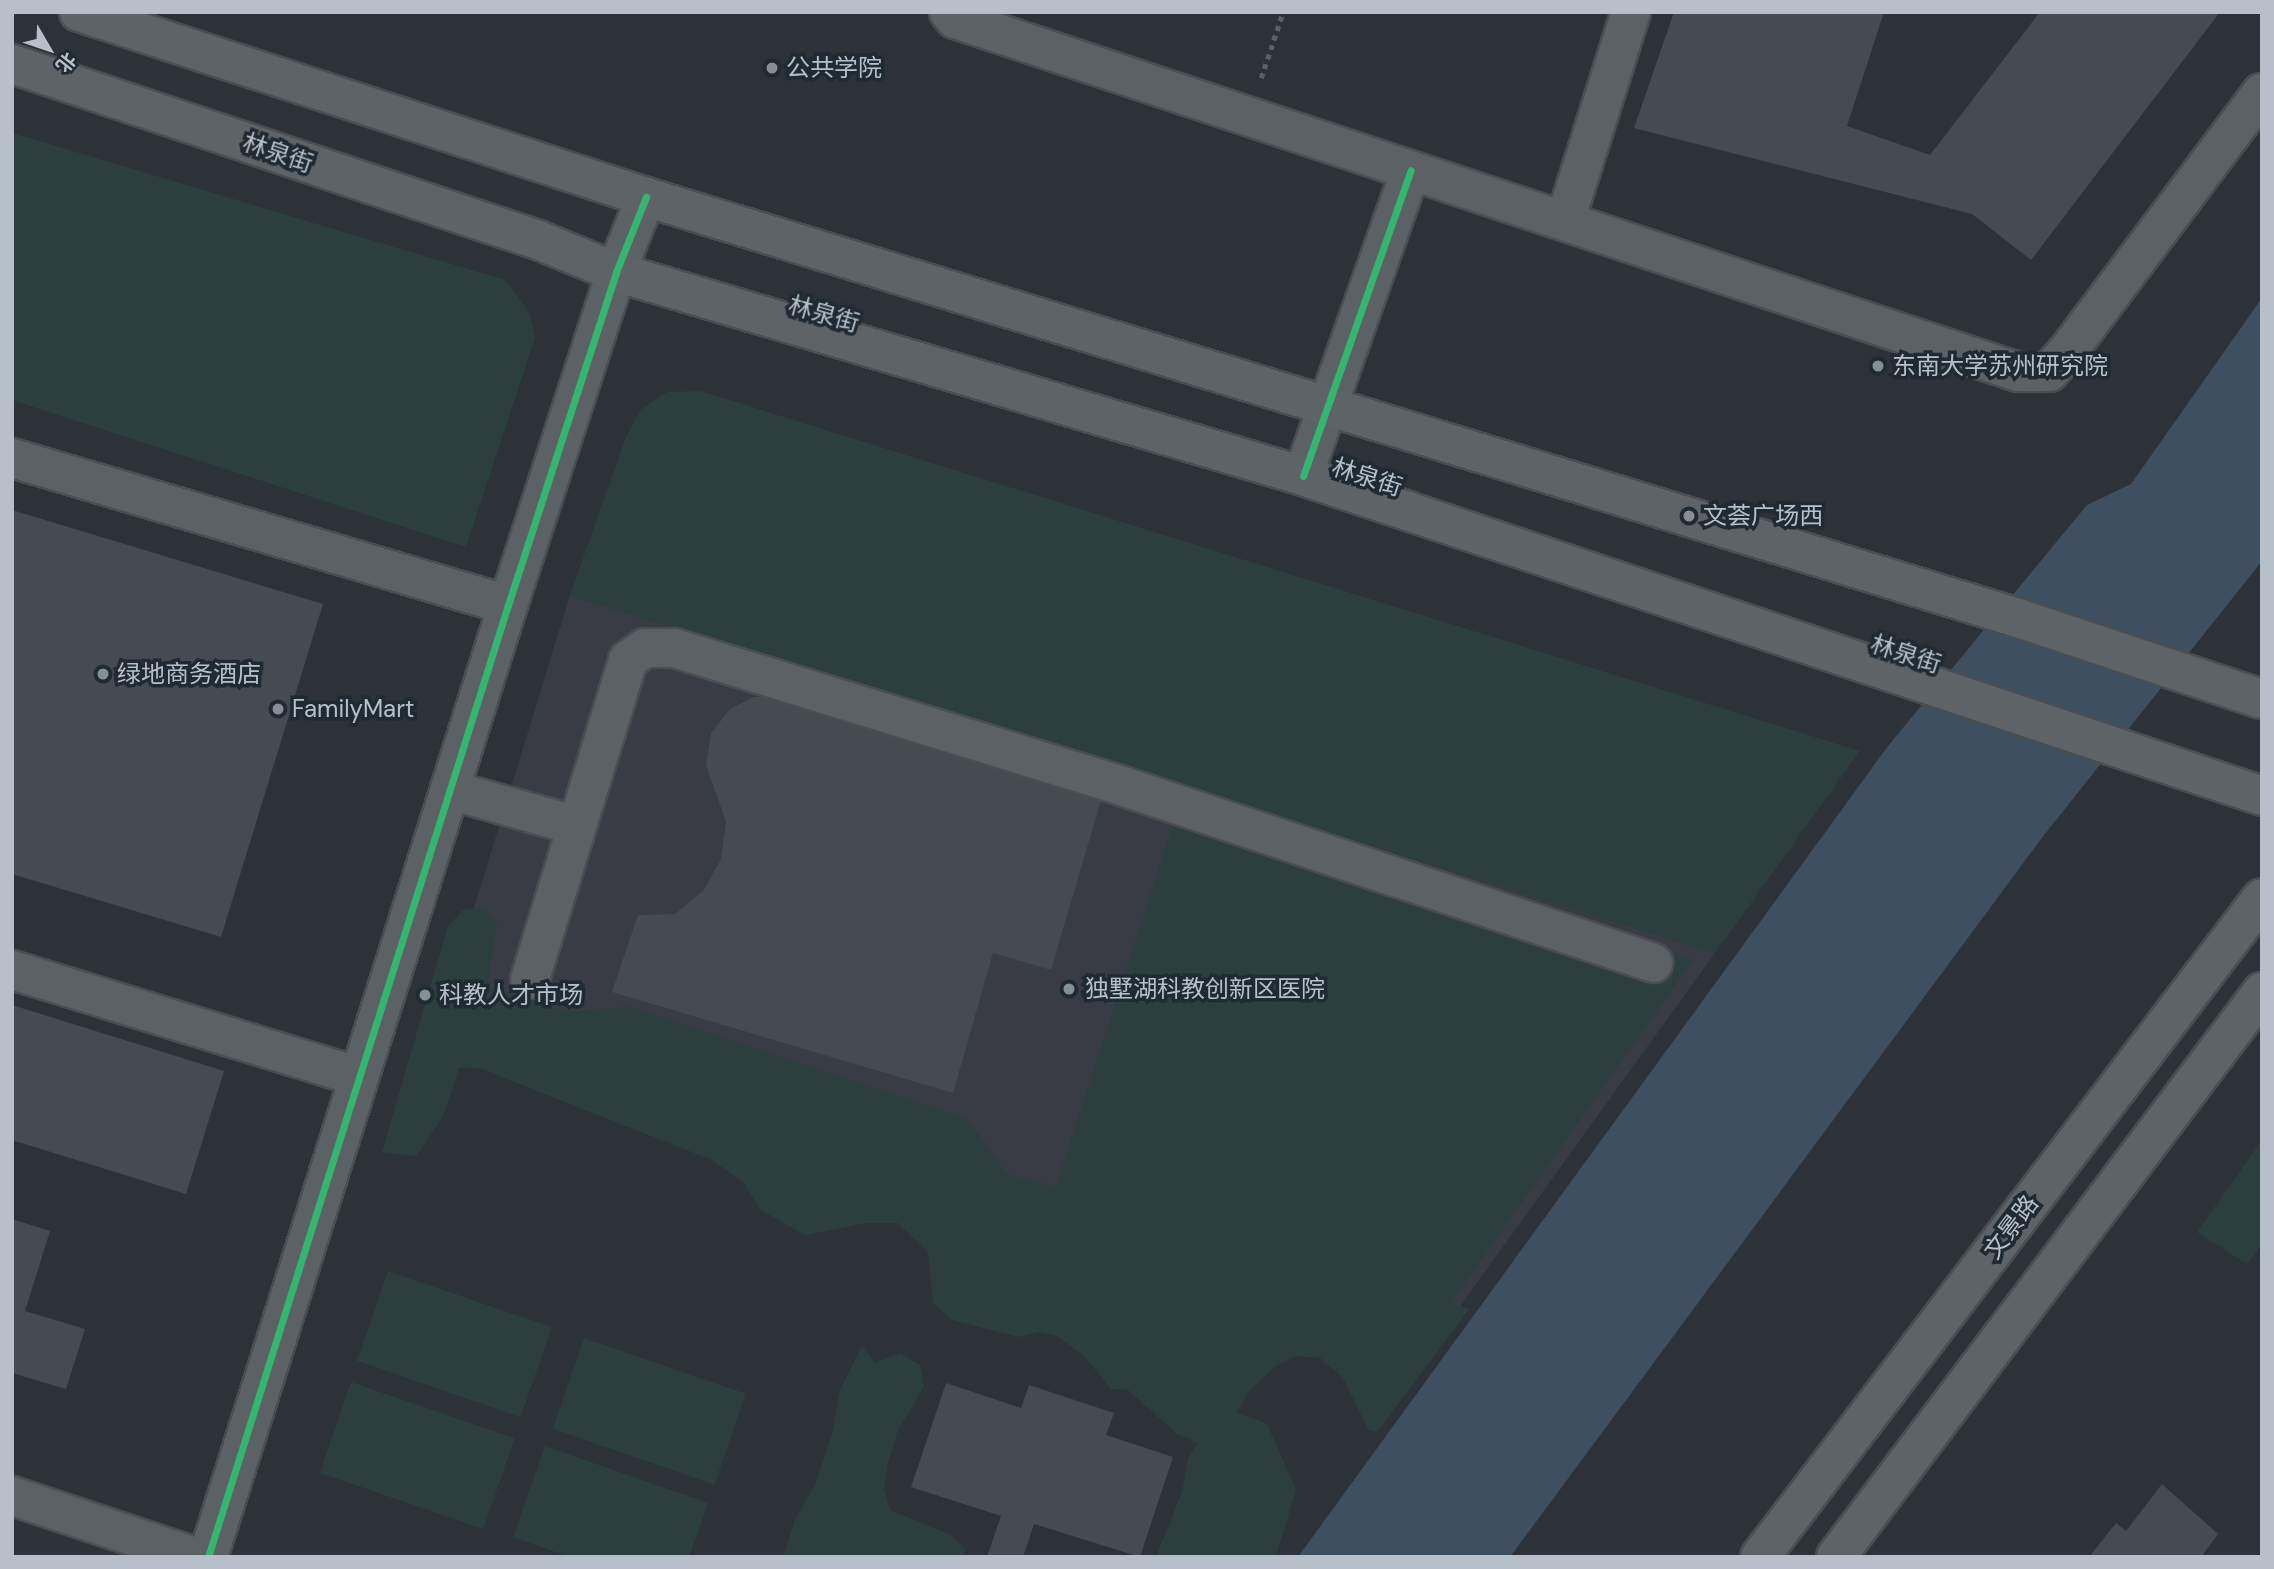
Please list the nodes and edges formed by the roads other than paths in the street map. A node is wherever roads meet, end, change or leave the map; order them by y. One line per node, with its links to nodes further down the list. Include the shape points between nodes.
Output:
1 (79, 12): 7 (main road)
2 (949, 12): 6 (street, via 955,19)
3 (1631, 12): 8 (street)
4 (12, 64): 9 (main road, 林泉街, via 538,240)
5 (2262, 93): 8 (street, via 2049,372 2018,372)
6 (1411, 170): 8 (street); 10 (street)
7 (646, 197): 9 (street); 10 (main road)
8 (1565, 221)
9 (616, 272): 12 (main road, 林泉街); 13 (street)
10 (1325, 404): 12 (street); 14 (main road, via 2018,618)
11 (12, 458): 13 (street)
12 (1303, 476): 16 (main road, 林泉街)
13 (508, 605): 15 (street)
14 (2262, 699)
15 (450, 790): 17 (street); 23 (street)
16 (2262, 796)
17 (577, 826): 19 (street, via 628,660 645,648 674,648 1122,786); 21 (street)
18 (2262, 898): 27 (main road, 文景路)
19 (1653, 963)
20 (12, 970): 23 (street)
21 (530, 979)
22 (2262, 992): 28 (main road)
23 (359, 1077): 26 (street)
24 (12, 1496): 25 (street)
25 (195, 1557)
26 (208, 1557)
27 (1760, 1557)
28 (1836, 1557)

